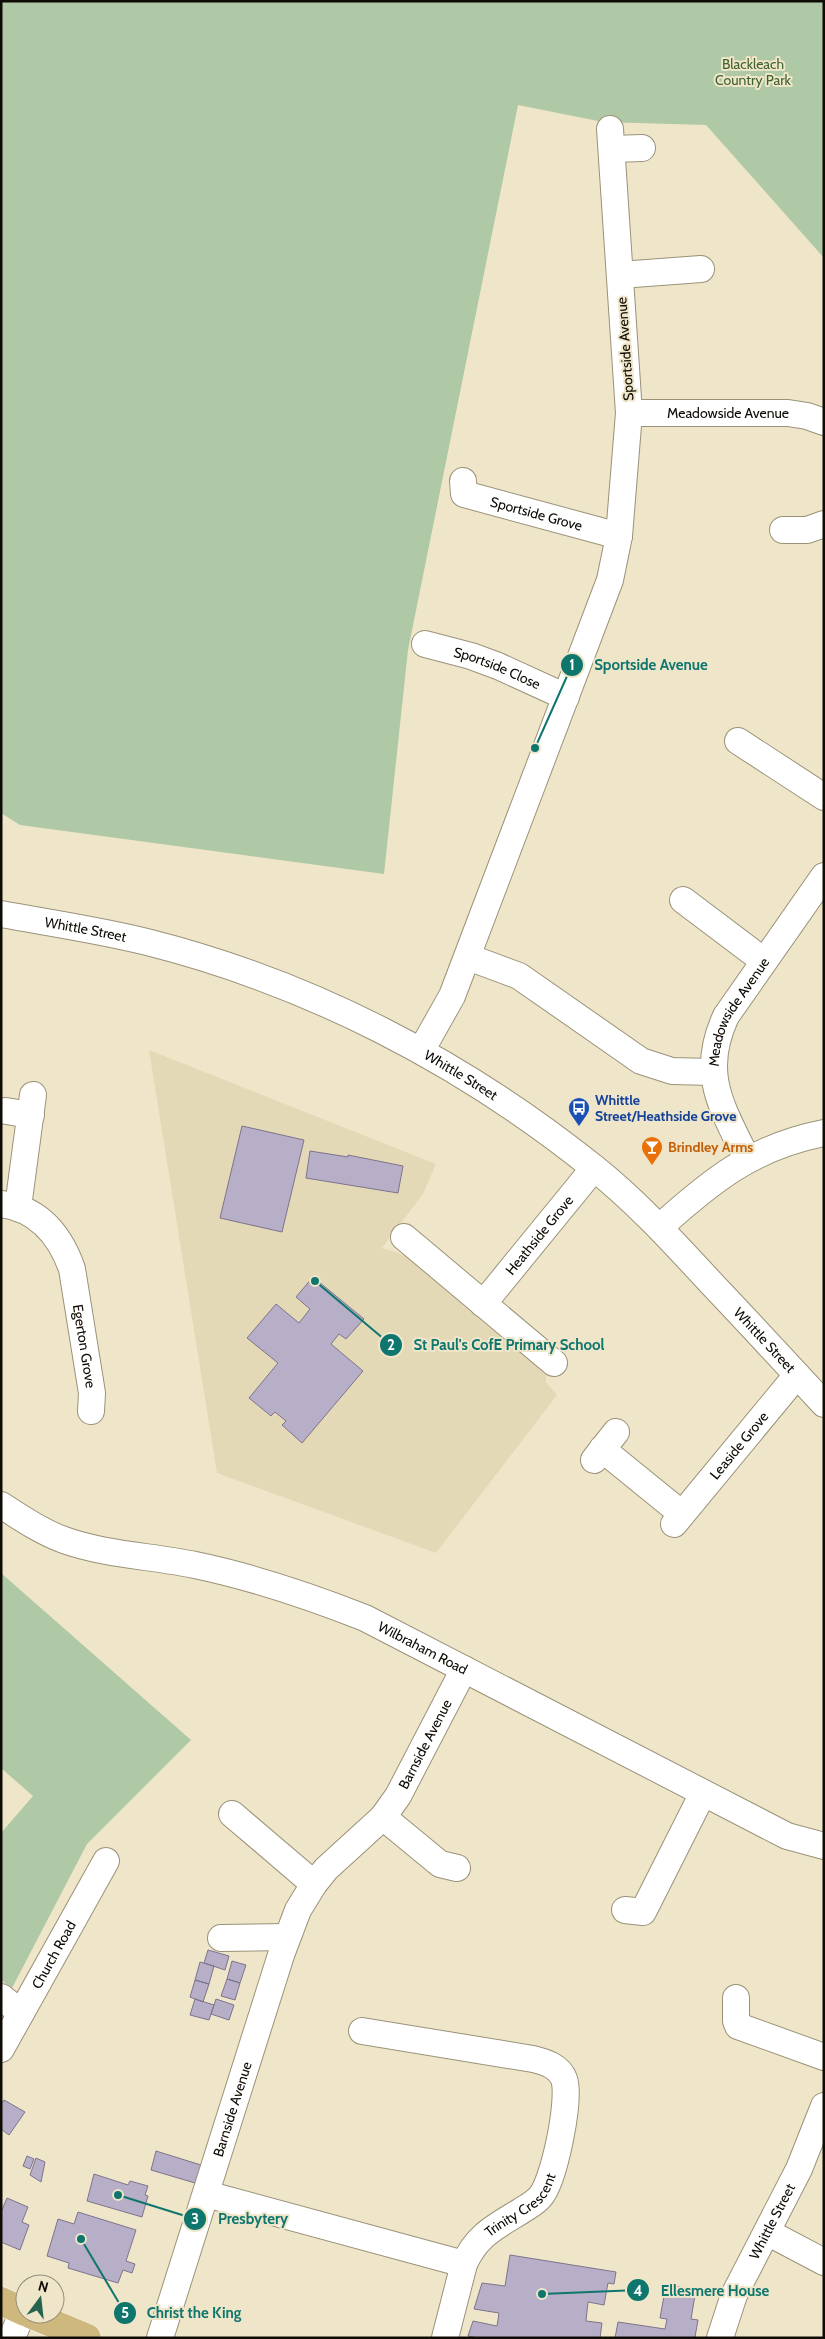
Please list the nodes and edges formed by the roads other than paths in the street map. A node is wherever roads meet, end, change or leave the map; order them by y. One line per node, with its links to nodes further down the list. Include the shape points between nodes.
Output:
1 (642, 148): 3 (street, Sportside Avenue, via 611,139)
2 (701, 269): 3 (street)
3 (620, 275): 4 (street, Sportside Avenue)
4 (630, 413): 5 (street, Meadowside Avenue, via 788,413); 9 (street, Sportside Avenue)
5 (824, 422)
6 (463, 481): 9 (street, Sportside Grove, via 464,494)
7 (824, 524): 8 (street, via 807,530)
8 (783, 530)
9 (619, 536): 11 (street, Sportside Avenue, via 610,580)
10 (424, 644): 11 (street, Sportside Close, via 498,666)
11 (566, 698): 17 (street, Sportside Avenue)
12 (738, 741): 13 (street)
13 (824, 797)
14 (824, 876): 18 (street, Meadowside Avenue)
15 (683, 900): 18 (street)
16 (1, 914): 19 (street, Whittle Street, via 94,931 190,954 322,1001)
17 (468, 957): 19 (street, Sportside Avenue, via 446,1009); 20 (street, via 519,976 641,1061 672,1071)
18 (764, 960): 20 (street, Meadowside Avenue, via 726,1016 718,1034)
19 (421, 1051): 24 (street, Whittle Street, via 504,1101)
20 (713, 1072): 23 (street, Meadowside Avenue, via 721,1105)
21 (23, 1107): 25 (street, Egerton Grove)
22 (824, 1133): 23 (street, via 780,1145)
23 (747, 1159): 26 (street, via 704,1187)
24 (594, 1168): 26 (street, Whittle Street); 28 (street, Heathside Grove)
25 (9, 1205): 32 (street, Egerton Grove, via 31,1212 42,1220 66,1252 63,1282 92,1393)
26 (660, 1227): 30 (street, Whittle Street)
27 (404, 1237): 28 (street)
28 (483, 1304): 29 (street)
29 (554, 1363)
30 (796, 1374): 31 (street, Whittle Street); 33 (street, Leaside Grove, via 678,1519)
31 (824, 1404)
32 (91, 1411)
33 (604, 1447)
34 (1, 1505): 35 (street, Wilbraham Road, via 64,1540 194,1564 311,1597 365,1618)
35 (464, 1669): 36 (street, Wilbraham Road); 38 (street, Barnside Avenue, via 398,1796)
36 (703, 1793): 39 (street, Wilbraham Road, via 787,1836); 43 (street, via 643,1912)
37 (232, 1814): 42 (street)
38 (383, 1817): 41 (street, via 440,1864); 42 (street, Barnside Avenue)
39 (824, 1846)
40 (106, 1861): 48 (street, Church Road)
41 (457, 1868)
42 (314, 1884): 44 (street, Barnside Avenue)
43 (625, 1910)
44 (287, 1937): 45 (street); 53 (street, Barnside Avenue)
45 (221, 1938)
46 (1, 1997): 48 (street)
47 (736, 1998): 51 (street, via 738,2026)
48 (22, 2013): 50 (street, Church Road)
49 (362, 2031): 56 (street, Trinity Crescent, via 539,2060 556,2068 564,2078 556,2161 547,2188 539,2198 478,2240)
50 (1, 2049)
51 (824, 2057)
52 (824, 2106): 54 (street, Whittle Street, via 799,2169)
53 (206, 2194): 56 (street); 61 (street, Barnside Avenue)
54 (767, 2232): 55 (street); 63 (street, Whittle Street, via 734,2295)
55 (824, 2262)
56 (464, 2264): 62 (street)
57 (16, 2324): 59 (street)
58 (54, 2324): 60 (main road)
59 (12, 2338)
60 (87, 2338)
61 (160, 2338)
62 (445, 2338)
63 (720, 2338)

